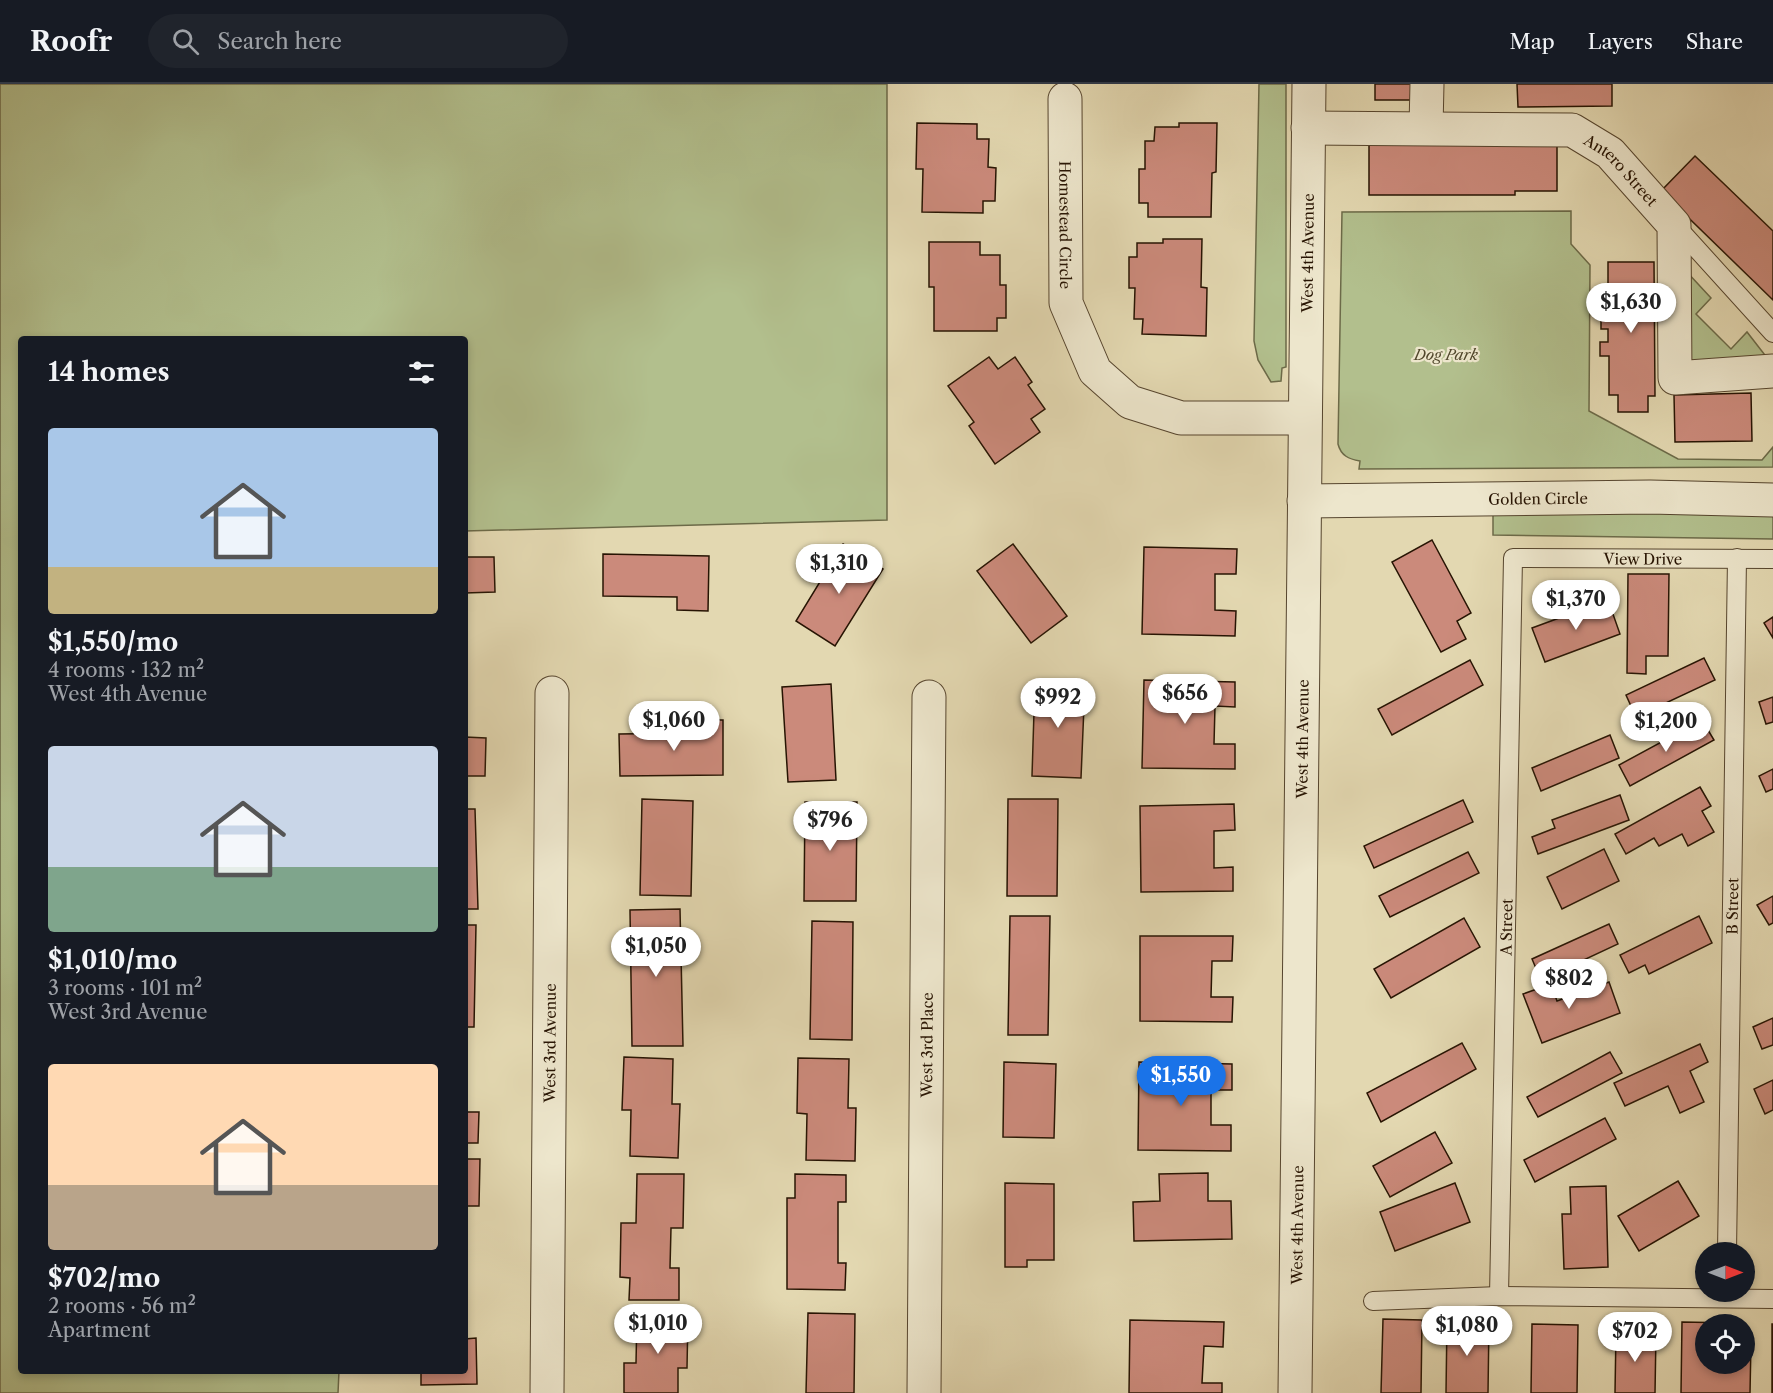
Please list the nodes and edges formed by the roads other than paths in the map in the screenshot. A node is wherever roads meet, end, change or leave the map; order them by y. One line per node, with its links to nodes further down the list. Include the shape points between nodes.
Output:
1 (1309, 84): 4 (street, West 4th Avenue)
2 (1427, 84): 5 (street)
3 (1065, 99): 9 (street, Homestead Circle, via 1066,303 1095,371 1130,402 1181,418)
4 (1308, 128): 5 (street, Antero Street); 9 (street, West 4th Avenue)
5 (1426, 128): 6 (street, Antero Street, via 1572,130 1610,153)
6 (1674, 225): 7 (lane); 8 (street, via 1675,378)
7 (1773, 333)
8 (1773, 371)
9 (1305, 418): 11 (street, West 4th Avenue)
10 (1773, 500): 11 (street, Golden Circle, via 1650,497)
11 (1304, 501): 25 (street, West 4th Avenue)
12 (1513, 558): 13 (lane, View Drive); 19 (lane, A Street)
13 (1737, 558): 14 (lane, View Drive); 17 (lane, B Street)
14 (1773, 559)
15 (552, 693): 23 (street, West 3rd Avenue)
16 (929, 697): 24 (street, West 3rd Place)
17 (1727, 1242)
18 (1695, 1295): 19 (lane)
19 (1499, 1296): 22 (lane)
20 (1755, 1297): 21 (lane)
21 (1773, 1299)
22 (1373, 1301)
23 (547, 1393)
24 (924, 1393)
25 (1295, 1393)

